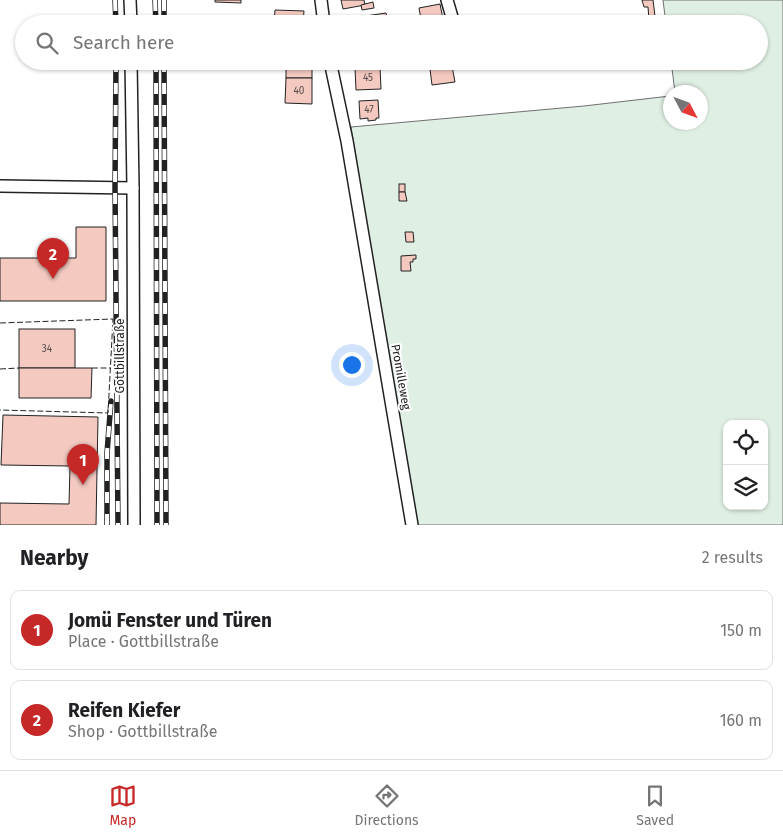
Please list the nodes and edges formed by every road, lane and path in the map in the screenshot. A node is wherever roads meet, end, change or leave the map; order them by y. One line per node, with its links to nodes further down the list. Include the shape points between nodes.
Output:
1 (130, 0): 4 (street)
2 (321, 0): 5 (street)
3 (447, 0): 6 (street)
4 (131, 15)
5 (323, 15)
6 (451, 15)
7 (131, 70): 10 (street, Gottbillstraße)
8 (332, 70): 12 (street, Promilleweg)
9 (0, 186): 10 (street)
10 (133, 188): 11 (street, Gottbillstraße)
11 (134, 525)
12 (412, 525)

